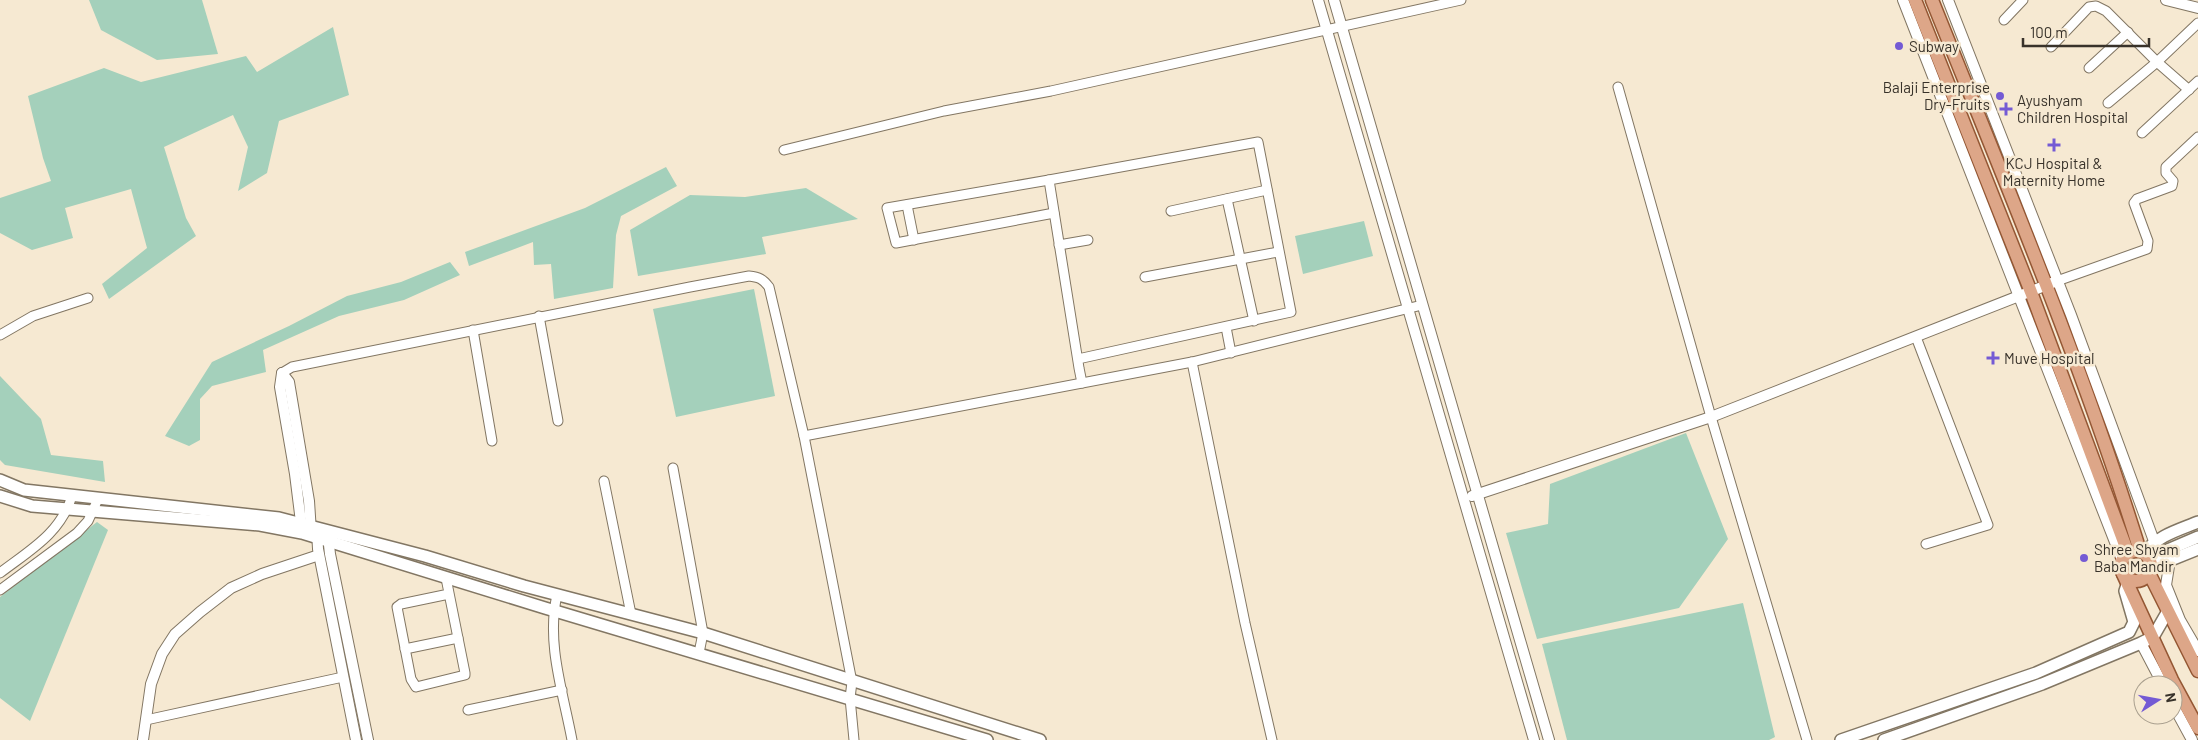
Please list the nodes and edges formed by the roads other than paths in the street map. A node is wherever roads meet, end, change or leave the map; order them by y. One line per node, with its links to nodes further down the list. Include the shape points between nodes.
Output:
1 (1318, 0): 14 (street)
2 (1334, 0): 13 (street)
3 (1461, 0): 13 (street)
4 (1903, 0): 39 (street)
5 (1915, 0): 39 (main road)
6 (1932, 0): 38 (main road)
7 (1948, 0): 38 (street)
8 (2023, 0): 11 (street)
9 (2166, 0): 10 (street)
10 (2198, 8)
11 (2004, 20)
12 (2198, 23): 17 (street)
13 (1342, 26): 14 (street); 41 (street)
14 (1327, 30): 25 (street, via 1051,91 944,111); 42 (street)
15 (2128, 32): 16 (street, via 2106,10 2089,7); 17 (street); 18 (street)
16 (2051, 47)
17 (2157, 62): 21 (street); 22 (street)
18 (2089, 68)
19 (2198, 81): 21 (street)
20 (1618, 87): 54 (street)
21 (2189, 90): 23 (street)
22 (2108, 103)
23 (2142, 133)
24 (2198, 137): 38 (street, via 2166,167 2172,186 2134,202 2148,241 2147,249)
25 (784, 150)
26 (1048, 180): 27 (street, via 1258,142); 29 (street); 31 (street)
27 (1267, 190): 28 (street); 35 (street)
28 (1227, 199): 30 (street); 36 (street)
29 (907, 205): 32 (street); 32 (street, via 887,208 896,243)
30 (1171, 211)
31 (1054, 212): 32 (street); 34 (street)
32 (914, 240)
33 (1088, 240): 34 (street)
34 (1059, 245): 50 (street)
35 (1278, 252): 36 (street); 44 (street, via 1291,312)
36 (1241, 259): 37 (street); 44 (street)
37 (1145, 278)
38 (2052, 283): 39 (street); 71 (street); 75 (main road, via 2116,473)
39 (2025, 295): 48 (street); 75 (main road)
40 (88, 298): 47 (street, via 34,316)
41 (1422, 305): 42 (street); 61 (street)
42 (1408, 309): 49 (street); 65 (street)
43 (538, 316): 46 (street); 55 (street); 56 (street, via 758,277 769,287)
44 (1254, 320): 45 (street)
45 (1226, 327): 49 (street); 50 (street)
46 (473, 330): 52 (street, via 292,367); 57 (street)
47 (0, 335)
48 (1916, 337): 54 (street); 72 (street, via 1988,524)
49 (1231, 353): 51 (street)
50 (1078, 359): 53 (street)
51 (1192, 362): 53 (street); 113 (street)
52 (282, 373): 69 (street, via 280,387)
53 (1082, 383): 56 (street)
54 (1711, 417): 61 (street); 116 (street)
55 (558, 421)
56 (804, 436): 96 (street)
57 (492, 441)
58 (673, 468): 86 (street)
59 (0, 480): 63 (main road, via 24,490)
60 (604, 481): 85 (street)
61 (1478, 494): 65 (street); 115 (street)
62 (0, 496): 66 (main road, via 32,506)
63 (72, 496): 64 (main road); 66 (street)
64 (98, 499): 67 (street); 69 (main road, via 279,518)
65 (1463, 500): 114 (street)
66 (68, 510): 67 (main road); 77 (street, via 55,530)
67 (92, 512): 69 (main road); 80 (street, via 78,533)
68 (2198, 522): 71 (main road)
69 (314, 531): 74 (street); 78 (main road); 82 (main road); 108 (street)
70 (2198, 537): 75 (main road)
71 (2154, 541): 75 (main road)
72 (1926, 544)
73 (2198, 549): 76 (main road)
74 (319, 555): 95 (street); 100 (street, via 231,588 175,634 162,654 151,684)
75 (2140, 559): 76 (main road); 79 (main road, via 2121,565); 79 (main road, via 2144,579); 84 (main road)
76 (2170, 560): 91 (street, via 2166,585 2180,620)
77 (0, 573)
78 (446, 578): 81 (street); 83 (main road)
79 (2125, 579): 87 (main road); 102 (main road, via 2134,622 2129,632 2036,674)
80 (0, 590)
81 (449, 594): 88 (street); 90 (street, via 398,605)
82 (557, 595): 83 (street); 85 (main road)
83 (554, 611): 92 (main road); 97 (street, via 552,640)
84 (2168, 611): 87 (main road); 93 (main road)
85 (631, 614): 86 (main road)
86 (703, 634): 92 (street); 96 (main road)
87 (2154, 637): 89 (main road); 103 (main road, via 2172,680)
88 (458, 638): 90 (street); 90 (street, via 464,676 416,687 411,679)
89 (2141, 644): 94 (street); 105 (main road)
90 (405, 649)
91 (2198, 651)
92 (699, 653): 98 (main road)
93 (2198, 671)
94 (2158, 675)
95 (343, 677): 100 (street); 107 (street)
96 (852, 682): 98 (street); 112 (main road)
97 (562, 690): 99 (street); 104 (street)
98 (850, 698): 110 (street); 111 (main road)
99 (468, 710)
100 (146, 720): 106 (street)
101 (2183, 723): 118 (street)
102 (1889, 724): 105 (street); 117 (main road)
103 (2198, 728)
104 (572, 739): 109 (street)
105 (1891, 739)
106 (143, 740)
107 (356, 740)
108 (368, 740)
109 (562, 740)
110 (854, 740)
111 (987, 740)
112 (1040, 740)
113 (1272, 740)
114 (1534, 740)
115 (1549, 740)
116 (1806, 740)
117 (1841, 740)
118 (2192, 740)

